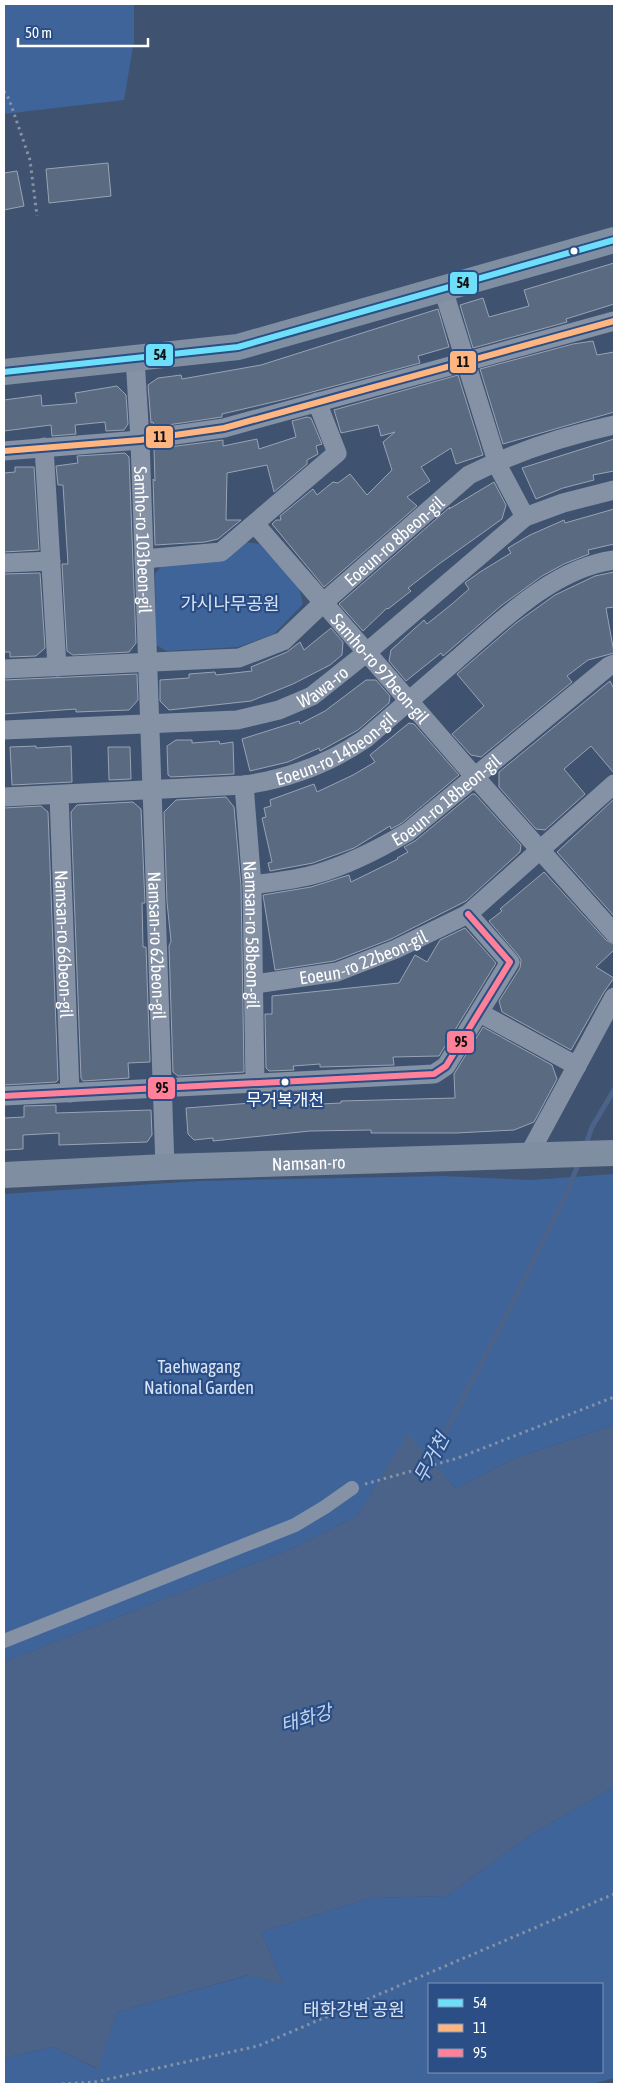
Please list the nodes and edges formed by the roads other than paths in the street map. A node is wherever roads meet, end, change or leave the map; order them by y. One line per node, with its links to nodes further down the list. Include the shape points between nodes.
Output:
1 (614, 240): 2 (main road)
2 (443, 289): 4 (main road, via 238,347); 5 (street)
3 (614, 321): 5 (street)
4 (135, 358): 6 (main road); 9 (street, Samho-ro 103beon-gil)
5 (466, 362): 7 (street); 12 (street)
6 (4, 372)
7 (318, 402): 9 (street, via 224,428); 15 (street, via 336,454)
8 (614, 425): 12 (street, Eoeun-ro 8beon-gil, via 571,435)
9 (140, 440): 10 (street); 16 (street, Samho-ro 103beon-gil)
10 (44, 447): 11 (street); 18 (street)
11 (4, 451)
12 (496, 461): 14 (street); 20 (street, Eoeun-ro 8beon-gil, via 469,474)
13 (614, 490): 14 (street, Wawa-ro)
14 (526, 517): 21 (street, Wawa-ro)
15 (255, 524): 16 (street, via 221,552); 20 (street, Samho-ro 97beon-gil)
16 (144, 559): 22 (street, Samho-ro 103beon-gil)
17 (614, 560): 26 (street, Eoeun-ro 14beon-gil, via 597,562 554,581 505,618)
18 (51, 561): 19 (street); 24 (street)
19 (4, 563)
20 (324, 602): 21 (street, Samho-ro 97beon-gil); 22 (street, Eoeun-ro 8beon-gil, via 283,642 239,658)
21 (366, 653): 26 (street, Samho-ro 97beon-gil); 27 (street, Wawa-ro, via 312,696 279,710 238,720)
22 (147, 662): 24 (street, Eoeun-ro 8beon-gil); 27 (street, Samho-ro 103beon-gil)
23 (614, 664): 29 (street, Eoeun-ro 18beon-gil)
24 (57, 667): 25 (street, Eoeun-ro 8beon-gil)
25 (4, 669)
26 (409, 701): 29 (street, Samho-ro 97beon-gil); 31 (street, Eoeun-ro 14beon-gil, via 345,753 306,770)
27 (149, 724): 28 (street, Wawa-ro); 32 (street, Namsan-ro 62beon-gil)
28 (4, 730)
29 (474, 777): 35 (street, Samho-ro 97beon-gil); 36 (street, Eoeun-ro 18beon-gil, via 408,832 384,846 315,875)
30 (614, 784): 35 (street, Eoeun-ro 22beon-gil)
31 (244, 785): 32 (street, Eoeun-ro 14beon-gil); 36 (street, Namsan-ro 58beon-gil)
32 (152, 790): 33 (street, Eoeun-ro 14beon-gil); 44 (street, Namsan-ro 62beon-gil)
33 (59, 795): 34 (street, Eoeun-ro 14beon-gil); 45 (street, Namsan-ro 66beon-gil)
34 (4, 797)
35 (540, 851): 37 (street, Eoeun-ro 22beon-gil); 38 (street, Samho-ro 97beon-gil)
36 (252, 885): 39 (street, Namsan-ro 58beon-gil)
37 (468, 914): 39 (street, Eoeun-ro 22beon-gil, via 396,949 337,972); 41 (street, via 510,962)
38 (614, 934)
39 (254, 984): 43 (street, Namsan-ro 58beon-gil)
40 (614, 998): 42 (street)
41 (480, 1013): 42 (street); 43 (street, via 446,1066 434,1074)
42 (577, 1066): 48 (street)
43 (255, 1085): 44 (street)
44 (162, 1089): 45 (street); 49 (street, Namsan-ro 62beon-gil)
45 (70, 1093): 46 (street)
46 (4, 1096)
47 (614, 1153): 48 (main road, Namsan-ro)
48 (528, 1156): 49 (main road, Namsan-ro)
49 (165, 1167): 50 (main road, Namsan-ro)
50 (4, 1175)
51 (352, 1488): 52 (street, via 295,1525)
52 (4, 1641)

